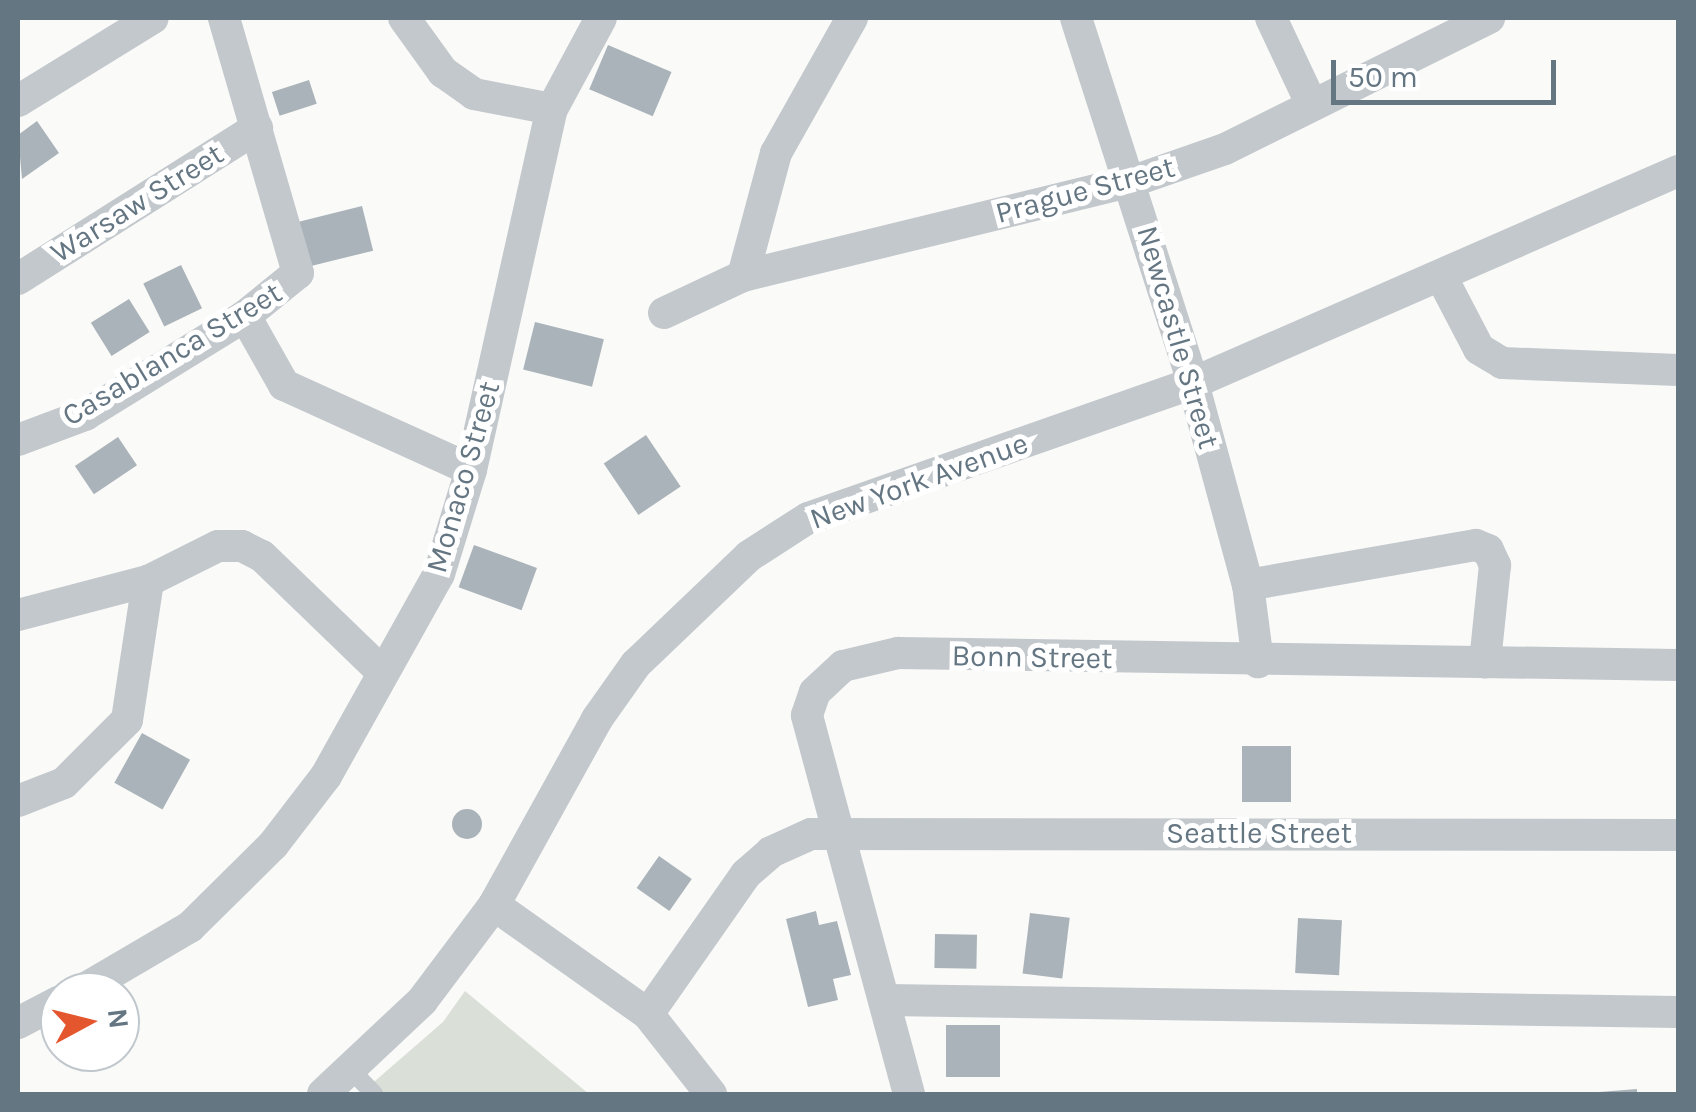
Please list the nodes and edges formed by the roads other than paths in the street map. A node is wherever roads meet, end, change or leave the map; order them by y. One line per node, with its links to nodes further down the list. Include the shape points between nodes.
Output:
1 (153, 18): 9 (street)
2 (224, 18): 12 (street, Casablanca Street)
3 (404, 18): 11 (street, via 442,72 474,94)
4 (601, 18): 11 (street, Monaco Street)
5 (852, 18): 15 (street, via 776,152)
6 (1076, 18): 14 (street, Newcastle Street)
7 (1271, 18): 10 (street)
8 (1489, 18): 10 (street, Prague Street)
9 (18, 101)
10 (1312, 105): 14 (street, Prague Street, via 1226,149)
11 (552, 108): 23 (street, Monaco Street)
12 (257, 128): 17 (street, Warsaw Street); 19 (street, Casablanca Street, via 298,273)
13 (1678, 171): 16 (street, New York Avenue)
14 (1132, 181): 15 (street, Prague Street); 21 (street, Newcastle Street)
15 (743, 276): 18 (street, Prague Street)
16 (1441, 276): 20 (street, via 1479,349 1502,363); 21 (street, New York Avenue)
17 (18, 279)
18 (664, 313)
19 (245, 316): 22 (street, Casablanca Street, via 85,414); 23 (street, via 284,385)
20 (1678, 370)
21 (1193, 383): 25 (street, Newcastle Street); 34 (street, New York Avenue, via 808,518 750,556 636,664 597,718)
22 (18, 440)
23 (472, 470): 30 (street, Monaco Street, via 439,574)
24 (148, 581): 26 (street); 30 (street, via 218,546 242,546 262,556); 31 (street, via 127,720 64,782)
25 (1248, 585): 27 (street, Newcastle Street); 28 (street, via 1476,545 1488,550 1495,565)
26 (18, 615)
27 (1258, 662): 28 (street, Bonn Street); 32 (street, Bonn Street, via 898,653 843,666 815,692 806,715)
28 (1484, 662): 29 (street, Bonn Street)
29 (1678, 664)
30 (382, 672): 35 (street, Monaco Street, via 326,776 273,845 190,927)
31 (18, 801)
32 (840, 831): 33 (street, Seattle Street); 36 (street, Bonn Street); 38 (street, Seattle Street, via 798,840 746,874)
33 (1678, 835)
34 (494, 904): 38 (street); 39 (street, New York Avenue)
35 (113, 972)
36 (887, 1000): 37 (street); 42 (street, Bonn Street)
37 (1678, 1012)
38 (648, 1014): 41 (street)
39 (363, 1083): 40 (street, New York Avenue)
40 (323, 1094)
41 (711, 1094)
42 (909, 1094)

